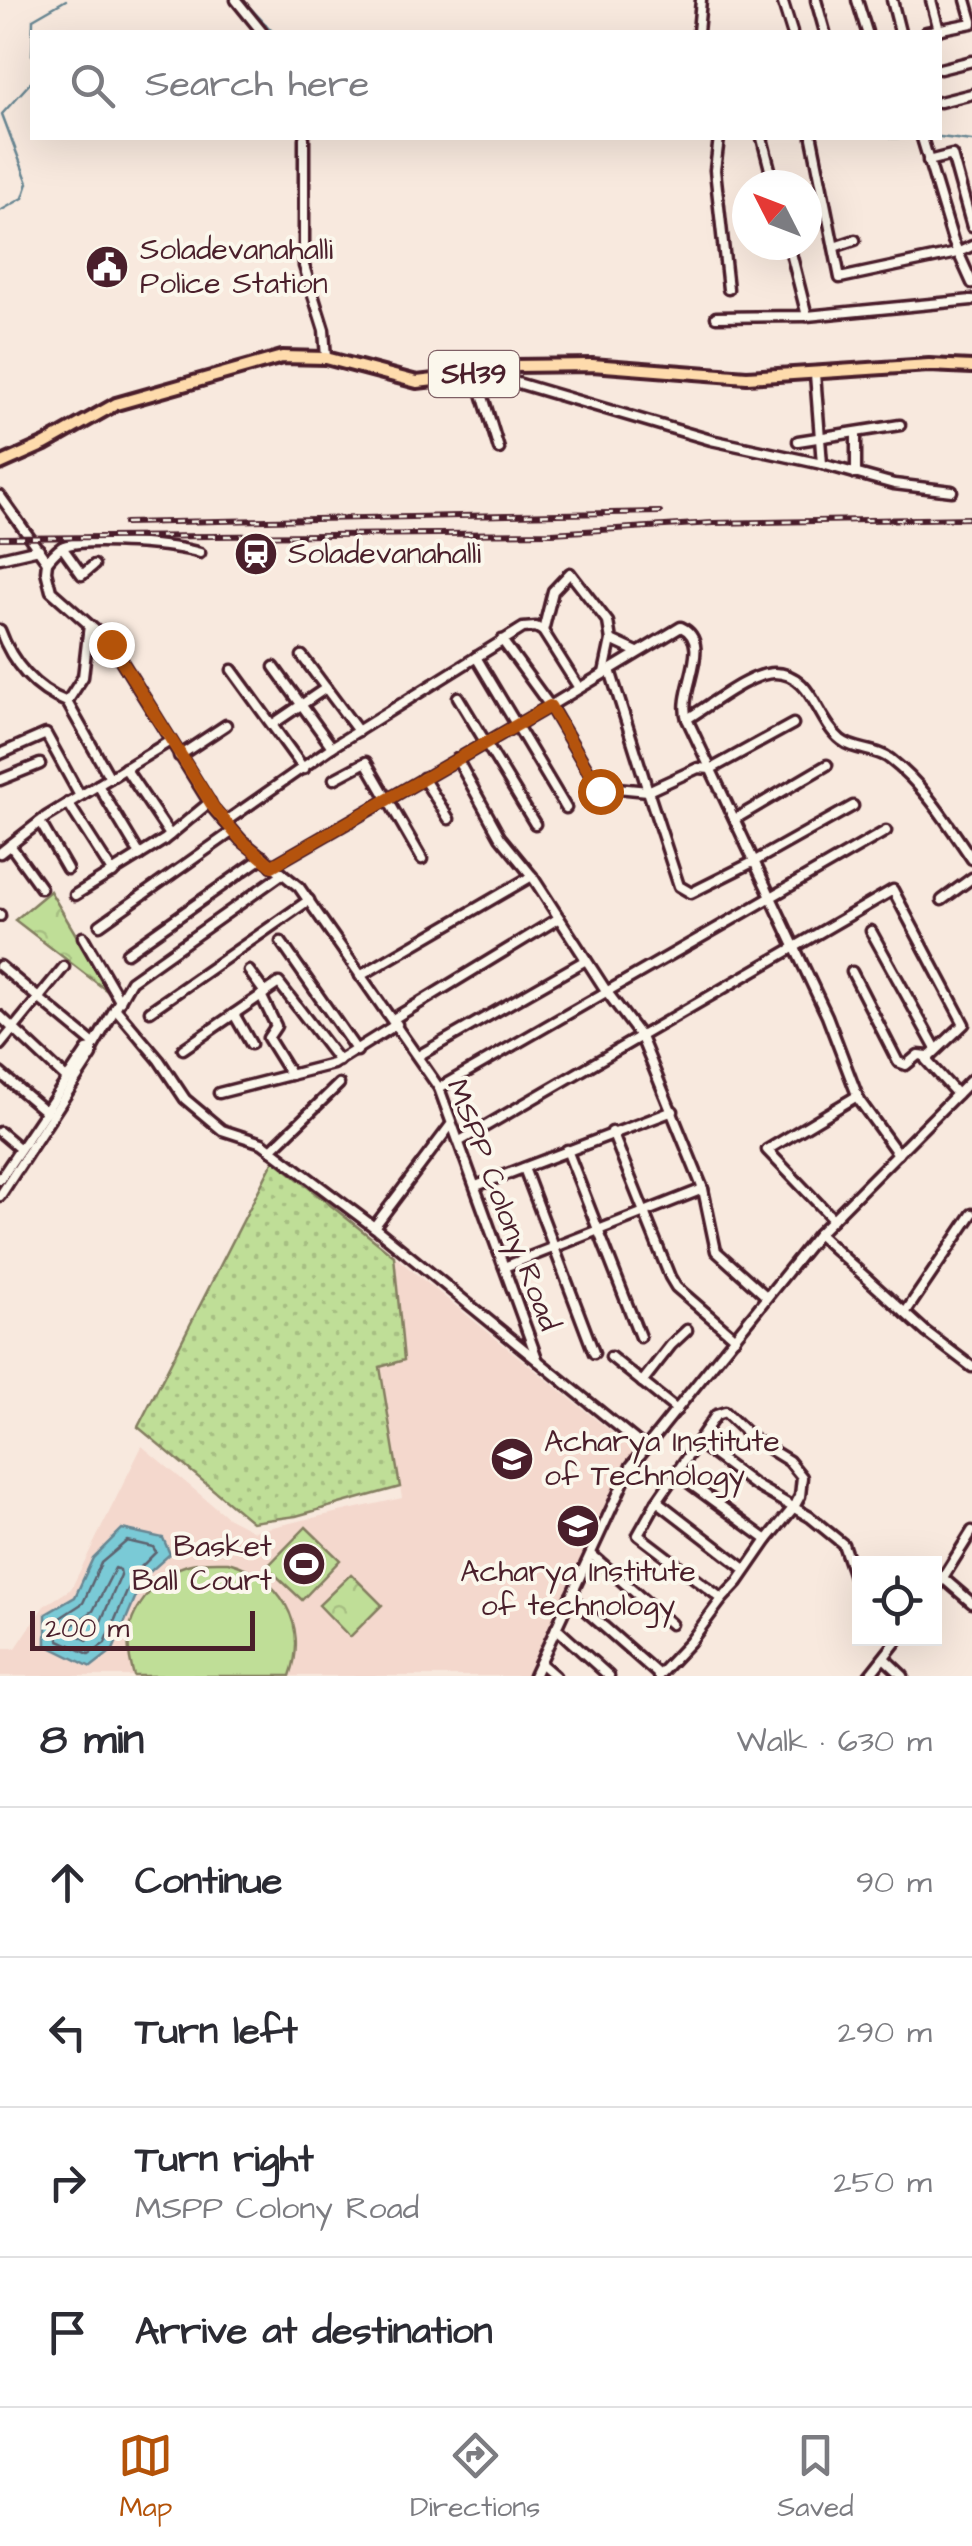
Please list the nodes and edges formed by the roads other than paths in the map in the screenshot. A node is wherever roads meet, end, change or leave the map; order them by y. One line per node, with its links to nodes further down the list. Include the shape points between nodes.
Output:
1 (236, 0): 10 (street)
2 (702, 0): 11 (street)
3 (782, 0): 12 (street)
4 (816, 0): 13 (street)
5 (857, 0): 14 (street)
6 (892, 0): 15 (street)
7 (931, 0): 16 (street)
8 (966, 0): 9 (street)
9 (972, 22): 16 (street)
10 (260, 30)
11 (698, 30)
12 (791, 30)
13 (824, 30)
14 (866, 30)
15 (900, 30)
16 (940, 30)
17 (972, 61): 18 (street)
18 (942, 68)
19 (972, 94): 20 (street)
20 (942, 102)
21 (304, 140): 39 (street, via 304,266)
22 (718, 140): 35 (street)
23 (763, 140): 27 (street)
24 (812, 140): 30 (street)
25 (922, 140): 26 (street)
26 (928, 161): 28 (street, via 952,155); 32 (street)
27 (770, 170)
28 (972, 227)
29 (856, 240): 30 (street)
30 (834, 246): 32 (street, via 840,278)
31 (972, 246): 32 (street)
32 (957, 253): 34 (street)
33 (793, 260): 37 (street)
34 (972, 283)
35 (728, 289)
36 (972, 300): 37 (street)
37 (807, 316): 38 (street)
38 (716, 317)
39 (326, 358): 41 (main road, SH39, via 417,382); 48 (main road, SH39, via 282,357 116,404)
40 (972, 367): 42 (main road, SH39)
41 (481, 374): 42 (main road, SH39, via 514,366 592,365 747,377); 47 (street); 49 (street, via 711,440)
42 (815, 374): 45 (street)
43 (900, 425): 44 (street)
44 (856, 433): 45 (street); 50 (street)
45 (820, 438): 46 (street); 49 (street)
46 (798, 441)
47 (499, 449)
48 (0, 464)
49 (822, 464): 50 (street)
50 (856, 474): 51 (street)
51 (952, 491)
52 (0, 496): 54 (street, MSPP Colony Road)
53 (62, 547): 55 (street, via 182,547); 57 (street); 58 (street, via 82,575)
54 (40, 550): 56 (street); 57 (street, MSPP Colony Road)
55 (200, 554)
56 (0, 558)
57 (47, 562): 59 (street, MSPP Colony Road, via 51,591)
58 (94, 565)
59 (89, 625): 73 (street, via 83,678); 82 (street, MSPP Colony Road, via 111,644)
60 (0, 631): 73 (street, via 30,679)
61 (544, 631): 62 (street, via 524,628); 63 (street, via 553,591 570,573 608,622); 71 (street)
62 (502, 640): 66 (street); 75 (street)
63 (611, 640): 64 (street); 69 (street)
64 (638, 652): 69 (street); 76 (street, via 681,626 693,636)
65 (302, 656): 70 (street)
66 (476, 657): 80 (street); 81 (street)
67 (274, 667): 74 (street)
68 (232, 670): 77 (street)
69 (607, 671): 71 (street); 98 (street)
70 (326, 688): 74 (street); 81 (street)
71 (579, 688): 75 (street)
72 (458, 697): 83 (street)
73 (68, 702): 93 (street)
74 (302, 704): 77 (street); 84 (street)
75 (550, 706): 80 (street); 98 (street, via 600,791)
76 (687, 719): 92 (street); 118 (street, via 756,676 782,673 806,686 844,744 888,756 930,799)
77 (273, 724): 91 (street)
78 (793, 724): 92 (street)
79 (226, 725): 86 (street)
80 (515, 725): 83 (street); 104 (street)
81 (358, 732): 84 (street)
82 (170, 741): 86 (street, MSPP Colony Road); 90 (street)
83 (486, 742): 87 (street); 109 (street)
84 (332, 748): 91 (street)
85 (0, 754): 99 (street, via 46,734)
86 (180, 756): 101 (street, MSPP Colony Road)
87 (457, 759): 94 (street); 124 (street, via 500,837)
88 (40, 764): 96 (street)
89 (827, 765): 106 (street)
90 (125, 768): 93 (street); 112 (street)
91 (304, 769): 108 (street)
92 (711, 769): 98 (street, via 698,768); 106 (street)
93 (110, 778): 97 (street)
94 (423, 778): 100 (street); 105 (street)
95 (334, 779): 100 (street, via 366,762)
96 (0, 780)
97 (98, 785): 99 (street); 115 (street)
98 (648, 791): 119 (street, via 684,892)
99 (80, 796): 102 (street)
100 (387, 799): 117 (street); 120 (street)
101 (210, 802): 108 (street, MSPP Colony Road); 112 (street)
102 (68, 803): 107 (street); 122 (street)
103 (853, 806): 119 (street)
104 (566, 808)
105 (449, 819)
106 (735, 819): 119 (street)
107 (40, 822): 113 (street); 121 (street)
108 (226, 822): 110 (street, MSPP Colony Road)
109 (535, 824)
110 (233, 830): 116 (street, MSPP Colony Road); 132 (street)
111 (886, 831): 128 (street)
112 (170, 835): 115 (street)
113 (10, 845): 114 (street); 126 (street)
114 (0, 853)
115 (140, 855): 122 (street)
116 (263, 857): 120 (street, MSPP Colony Road); 137 (street)
117 (422, 859)
118 (972, 860)
119 (755, 861): 128 (street)
120 (272, 866): 123 (street, MSPP Colony Road)
121 (67, 869)
122 (113, 873): 127 (street)
123 (282, 874): 129 (street, MSPP Colony Road); 147 (street, via 131,981)
124 (532, 876): 131 (street); 143 (street)
125 (972, 878): 130 (street)
126 (41, 888)
127 (75, 895)
128 (772, 897): 136 (street); 144 (street)
129 (310, 900): 143 (street, MSPP Colony Road); 148 (street)
130 (942, 900)
131 (559, 918): 138 (street); 151 (street)
132 (100, 926)
133 (871, 931): 159 (street)
134 (83, 937): 147 (street)
135 (281, 942): 158 (street)
136 (795, 948): 153 (street); 159 (street, via 893,890 964,1024); 170 (street)
137 (126, 953)
138 (586, 960): 144 (street); 160 (street)
139 (0, 966): 146 (street)
140 (64, 967): 146 (street)
141 (249, 970): 145 (street)
142 (852, 972): 159 (street, via 898,1062)
143 (360, 976): 151 (street, MSPP Colony Road)
144 (607, 992): 153 (street); 167 (street)
145 (263, 994): 149 (street); 161 (street, via 279,983); 163 (street, via 276,1026 268,1038)
146 (39, 998): 152 (street); 156 (street)
147 (117, 1004): 156 (street); 178 (street, via 185,1099 222,1130)
148 (150, 1011)
149 (234, 1014): 154 (street); 157 (street)
150 (0, 1016): 152 (street)
151 (395, 1021): 158 (street); 160 (street, MSPP Colony Road)
152 (14, 1028): 155 (street); 164 (street)
153 (641, 1038): 171 (street); 176 (street)
154 (251, 1044)
155 (0, 1046)
156 (93, 1046): 164 (street); 172 (street)
157 (182, 1049)
158 (357, 1051): 161 (street)
159 (932, 1052): 169 (street, via 926,1060)
160 (418, 1056): 167 (street, MSPP Colony Road)
161 (339, 1062): 163 (street)
162 (0, 1072): 172 (street)
163 (291, 1075): 168 (street)
164 (67, 1079): 172 (street)
165 (972, 1079): 169 (street)
166 (339, 1084): 178 (street)
167 (439, 1088): 173 (street, MSPP Colony Road)
168 (220, 1093)
169 (956, 1094): 180 (street)
170 (858, 1096): 180 (street); 188 (street, via 767,1150)
171 (673, 1111): 175 (street); 184 (street)
172 (49, 1113): 177 (street); 185 (street)
173 (450, 1126): 176 (street, MSPP Colony Road); 189 (street)
174 (0, 1132): 177 (street)
175 (612, 1132): 179 (street); 186 (street)
176 (460, 1141): 183 (street, MSPP Colony Road)
177 (20, 1149): 182 (street)
178 (271, 1150): 189 (street)
179 (568, 1150): 181 (street); 190 (street)
180 (898, 1154): 188 (street)
181 (524, 1168): 183 (street); 192 (street)
182 (0, 1178)
183 (476, 1186): 193 (street, MSPP Colony Road)
184 (704, 1189): 186 (street); 194 (street, via 716,1251)
185 (0, 1196)
186 (646, 1214): 190 (street); 198 (street, via 676,1287)
187 (972, 1214): 195 (street)
188 (832, 1219): 191 (street)
189 (374, 1226): 201 (street)
190 (598, 1232): 192 (street); 197 (street)
191 (818, 1234): 194 (street); 195 (street)
192 (554, 1248): 193 (street); 199 (street)
193 (504, 1267): 201 (street, MSPP Colony Road)
194 (767, 1298): 198 (street)
195 (905, 1314): 202 (street)
196 (687, 1330): 203 (street)
197 (640, 1337)
198 (735, 1338): 204 (street)
199 (594, 1354)
200 (610, 1357): 203 (street)
201 (538, 1361): 206 (street)
202 (972, 1367)
203 (642, 1382): 204 (street)
204 (677, 1410): 206 (street)
205 (698, 1443): 207 (street); 209 (street); 209 (street, via 725,1412 797,1469 802,1478)
206 (645, 1448): 213 (street)
207 (677, 1474): 208 (street); 211 (street)
208 (656, 1500): 215 (street); 219 (street, via 638,1535)
209 (794, 1508): 211 (street); 216 (street, via 842,1544)
210 (972, 1531): 212 (street)
211 (766, 1540): 215 (street)
212 (961, 1549): 214 (street); 217 (street)
213 (591, 1554): 218 (street); 221 (street)
214 (972, 1558)
215 (746, 1569): 219 (street)
216 (852, 1572)
217 (943, 1578): 220 (street)
218 (570, 1597): 222 (street); 229 (street)
219 (722, 1599): 229 (street)
220 (972, 1603)
221 (670, 1624)
222 (556, 1628): 225 (street); 228 (street)
223 (893, 1646): 224 (street)
224 (884, 1658): 230 (street); 231 (street)
225 (540, 1663): 226 (street); 227 (street)
226 (534, 1676)
227 (555, 1676)
228 (610, 1676)
229 (658, 1676)
230 (868, 1676)
231 (902, 1676)

